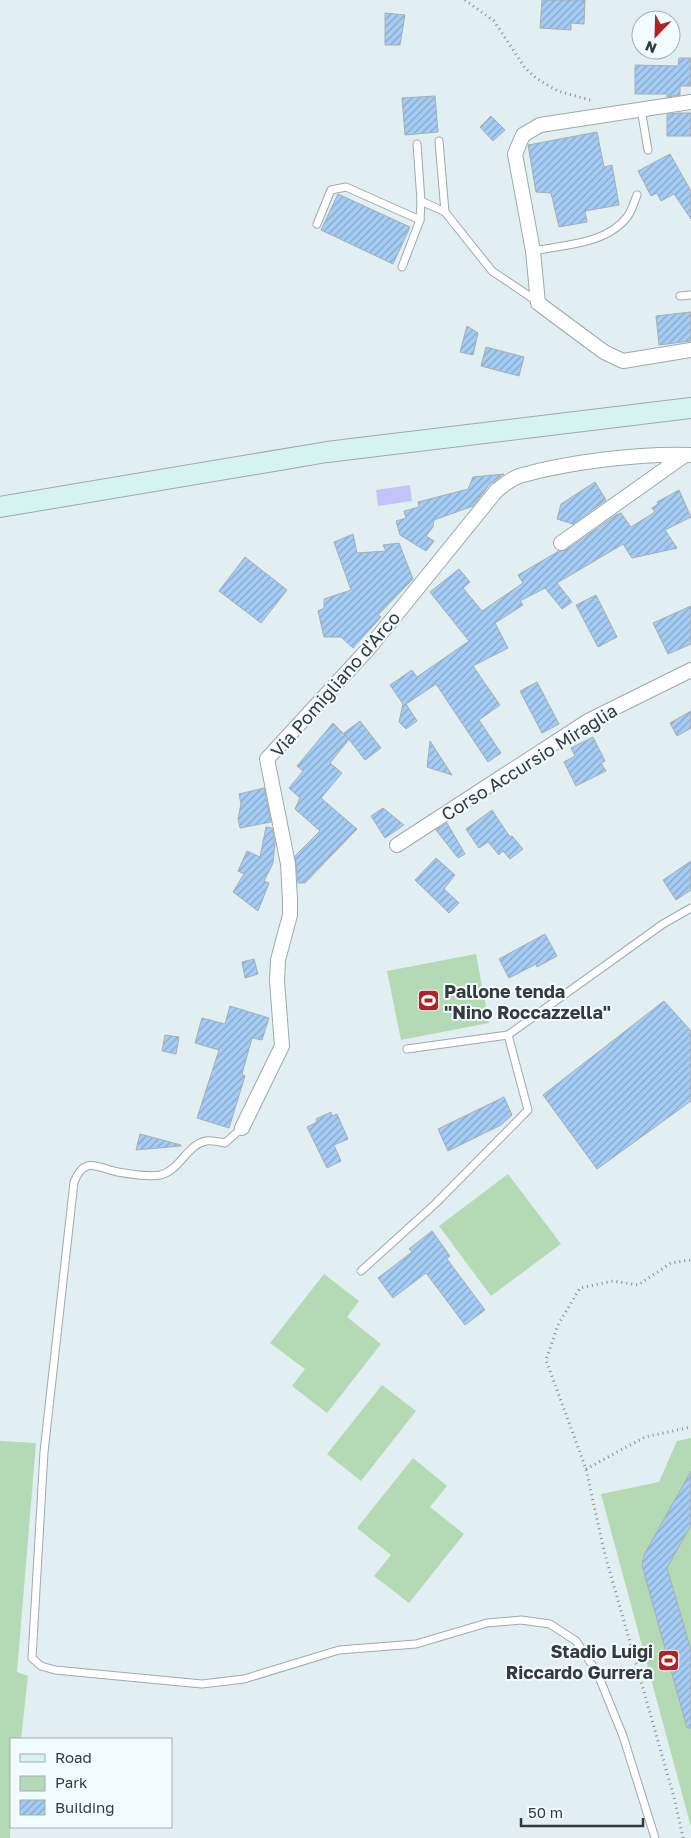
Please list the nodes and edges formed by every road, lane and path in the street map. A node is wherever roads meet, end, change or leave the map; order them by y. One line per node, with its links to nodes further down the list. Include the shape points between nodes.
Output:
1 (465, 0): 2 (path, via 494,21 525,68 537,79 558,91)
2 (596, 102)
3 (691, 102): 4 (street)
4 (640, 108): 7 (lane); 13 (street, via 540,125 523,135 515,154)
5 (439, 141): 10 (lane)
6 (417, 144): 9 (lane)
7 (648, 150)
8 (637, 195): 13 (lane, via 627,217 611,230 592,240)
9 (420, 201): 10 (lane); 11 (lane)
10 (445, 212): 17 (lane, via 492,271)
11 (420, 220): 12 (lane, via 346,187 332,190); 14 (lane)
12 (317, 224)
13 (533, 251): 17 (street)
14 (402, 267)
15 (691, 295): 16 (lane)
16 (680, 296)
17 (538, 302): 18 (street, via 604,352 623,361)
18 (691, 350)
19 (691, 408): 21 (main road, via 303,455)
20 (688, 455): 22 (street); 28 (street, Via Pomigliano d'Arco, via 582,463 508,481 497,490 369,648 267,759 288,864 290,900 290,916 278,960 282,1046)
21 (0, 507)
22 (561, 543)
23 (691, 670): 24 (street, Corso Accursio Miraglia, via 588,721)
24 (397, 845)
25 (691, 908): 26 (lane, via 662,924)
26 (508, 1035): 27 (lane); 30 (lane, via 528,1110 435,1204)
27 (407, 1048)
28 (242, 1128): 33 (lane, via 225,1143 206,1141 193,1147 177,1165 161,1175 117,1172 90,1165 79,1171 74,1182 44,1452 32,1658 41,1666 55,1670 202,1684 244,1679 339,1650 416,1644 487,1623 521,1620 550,1624 576,1641 597,1672 623,1736)
29 (691, 1260): 32 (path, via 671,1263 638,1286 613,1281 580,1288 558,1324 546,1360)
30 (362, 1271)
31 (691, 1427): 32 (path, via 645,1437)
32 (586, 1469): 34 (path, via 604,1551)
33 (655, 1838)
34 (683, 1838)

